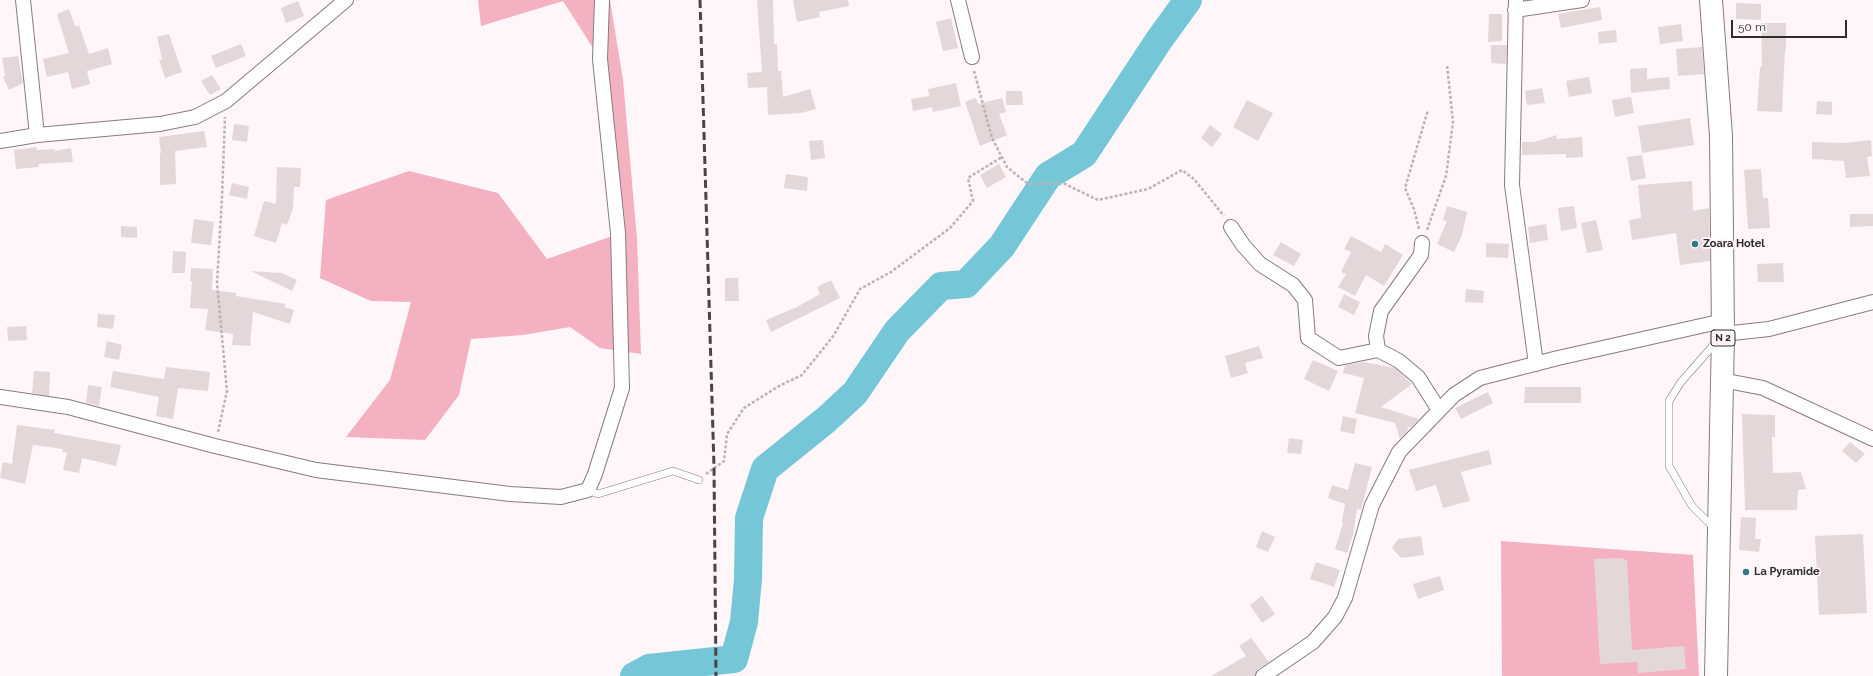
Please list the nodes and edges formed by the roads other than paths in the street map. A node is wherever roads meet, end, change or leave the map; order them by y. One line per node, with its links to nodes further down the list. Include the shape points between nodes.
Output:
1 (23, 0): 9 (street)
2 (346, 0): 9 (street, via 226,101 195,116 160,124)
3 (602, 0): 22 (street, via 600,59 618,234 622,388)
4 (958, 0): 8 (street)
5 (1582, 0): 7 (street)
6 (1711, 0): 14 (main road, N 2, via 1721,136)
7 (1515, 5): 16 (street, via 1512,185)
8 (972, 57)
9 (37, 135): 10 (street)
10 (0, 140)
11 (1231, 227): 15 (street, via 1242,245 1260,264 1293,285 1305,300 1308,338 1339,358)
12 (1422, 243): 15 (street, via 1421,255 1381,311 1376,336)
13 (1873, 302): 14 (street, via 1769,329)
14 (1723, 328): 16 (street); 17 (main road, N 2); 23 (lane, via 1669,401 1669,466 1692,506)
15 (1378, 350): 19 (street, via 1399,361 1418,377)
16 (1536, 364): 19 (street, via 1480,378 1454,395)
17 (1722, 380): 20 (street, via 1763,388); 23 (main road, N 2)
18 (0, 397): 22 (street, via 68,407 316,470 510,494 561,497)
19 (1439, 410): 24 (street, via 1399,452 1379,491 1372,505 1345,598 1335,617 1313,642)
20 (1873, 439)
21 (700, 480): 22 (lane, via 673,471 598,494)
22 (588, 490)
23 (1719, 532): 25 (main road, N 2)
24 (1263, 676)
25 (1716, 676)

